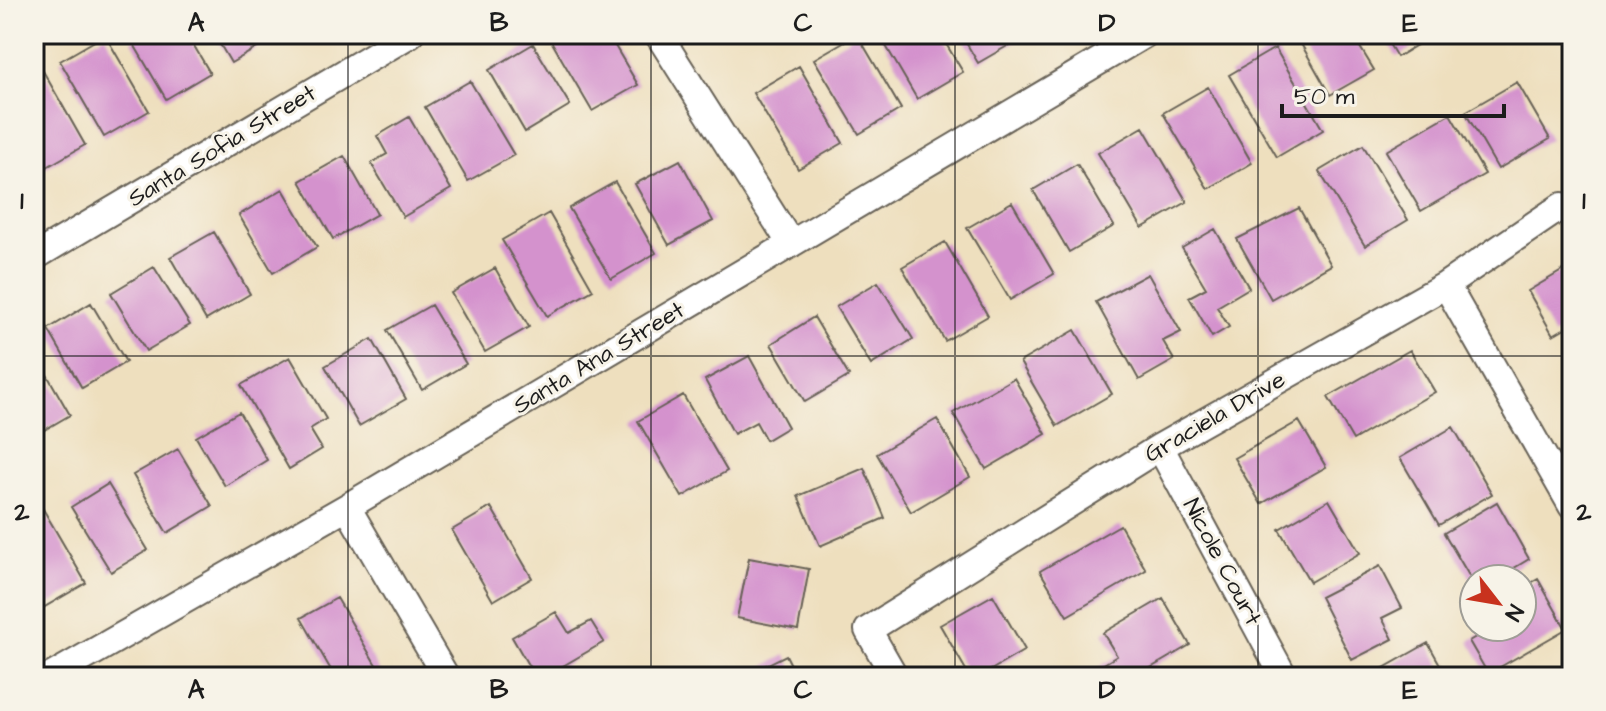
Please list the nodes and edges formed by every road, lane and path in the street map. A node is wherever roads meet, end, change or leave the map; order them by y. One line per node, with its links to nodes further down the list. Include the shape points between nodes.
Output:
1 (410, 34): 6 (street, Santa Sofia Street)
2 (658, 34): 5 (street)
3 (1145, 34): 5 (street, Santa Ana Street)
4 (1562, 206): 7 (street, Graciela Drive)
5 (791, 244): 10 (street, Santa Ana Street)
6 (34, 257)
7 (1446, 285): 8 (street, Graciela Drive); 9 (street)
8 (1160, 447): 13 (street, Graciela Drive, via 868,630); 14 (street, Nicole Court)
9 (1572, 506)
10 (347, 507): 11 (street, Santa Ana Street); 12 (street)
11 (50, 677)
12 (446, 677)
13 (895, 677)
14 (1284, 677)

